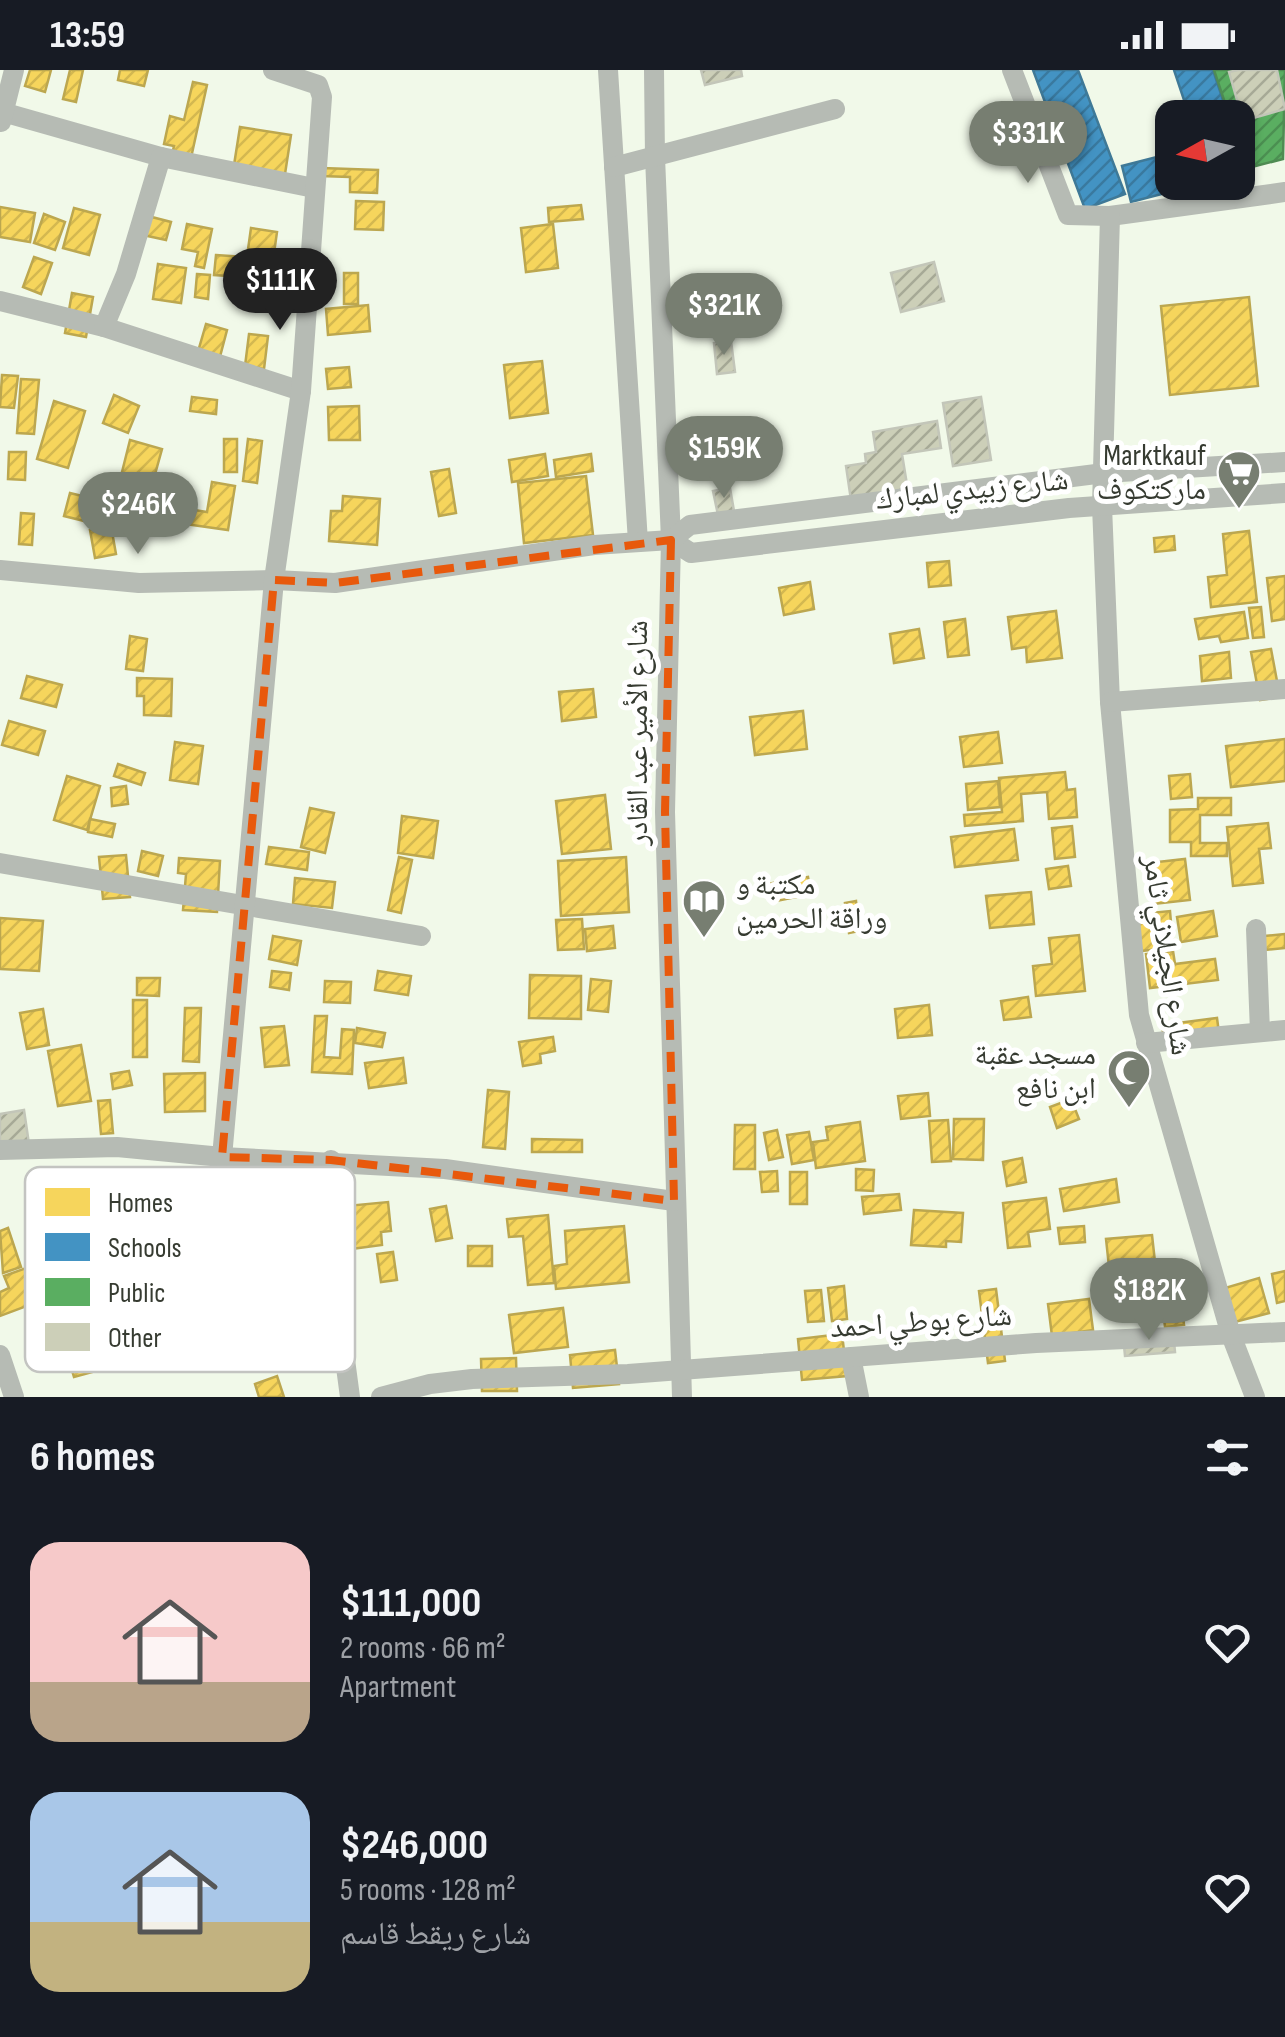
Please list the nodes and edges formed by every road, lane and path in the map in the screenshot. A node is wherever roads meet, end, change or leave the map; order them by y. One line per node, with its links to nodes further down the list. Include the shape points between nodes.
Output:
1 (14, 70): 7 (street)
2 (273, 70): 11 (street, via 322,88)
3 (608, 70): 10 (street)
4 (654, 70): 8 (street, شارع الأمير عبد القادر)
5 (1012, 70): 13 (street, via 1066,214)
6 (835, 109): 8 (street)
7 (3, 118): 9 (street)
8 (655, 156): 10 (street); 21 (street, شارع الأمير عبد القادر)
9 (161, 157): 11 (street); 15 (street)
10 (614, 167): 22 (street)
11 (314, 188): 16 (street)
12 (1285, 192): 13 (street)
13 (1110, 216): 18 (street, شارع الجيلاني ثامر)
14 (0, 302): 15 (street)
15 (104, 327): 16 (street)
16 (302, 391): 24 (street)
17 (1285, 462): 18 (street)
18 (1104, 473): 20 (street, شارع الجيلاني ثامر); 21 (street, via 690,525)
19 (1285, 493): 20 (street, شارع زبيدي لمبارك)
20 (1102, 506): 21 (street, شارع زبيدي لمبارك, via 690,553); 26 (street, شارع الجيلاني ثامر)
21 (671, 540): 22 (street); 38 (street, شارع الأمير عبد القادر, via 665,812)
22 (638, 542): 24 (street, via 336,583)
23 (0, 570): 24 (street, via 139,582)
24 (274, 580): 28 (street)
25 (1285, 688): 26 (street)
26 (1110, 702): 33 (street, شارع الجيلاني ثامر)
27 (0, 863): 28 (street)
28 (243, 905): 30 (street); 35 (street)
29 (1256, 928): 32 (street)
30 (421, 936)
31 (1285, 1030): 32 (street)
32 (1260, 1032): 33 (street)
33 (1146, 1043): 40 (street, شارع الجيلاني ثامر)
34 (0, 1150): 35 (street, via 117,1147)
35 (222, 1157): 36 (street)
36 (331, 1160): 37 (street); 38 (street)
37 (331, 1167)
38 (674, 1202): 43 (street, شارع الأمير عبد القادر)
39 (1285, 1332): 40 (street, شارع بوطي احمد)
40 (1231, 1335): 42 (street, شارع بوطي احمد); 50 (street, شارع الجيلاني ثامر)
41 (0, 1356): 45 (street)
42 (851, 1357): 43 (street, شارع بوطي احمد); 49 (street)
43 (681, 1367): 47 (street, شارع بوطي احمد, via 472,1379); 48 (street, شارع الأمير عبد القادر)
44 (347, 1372): 46 (street)
45 (14, 1397)
46 (350, 1397)
47 (381, 1397)
48 (682, 1397)
49 (859, 1397)
50 (1254, 1397)

